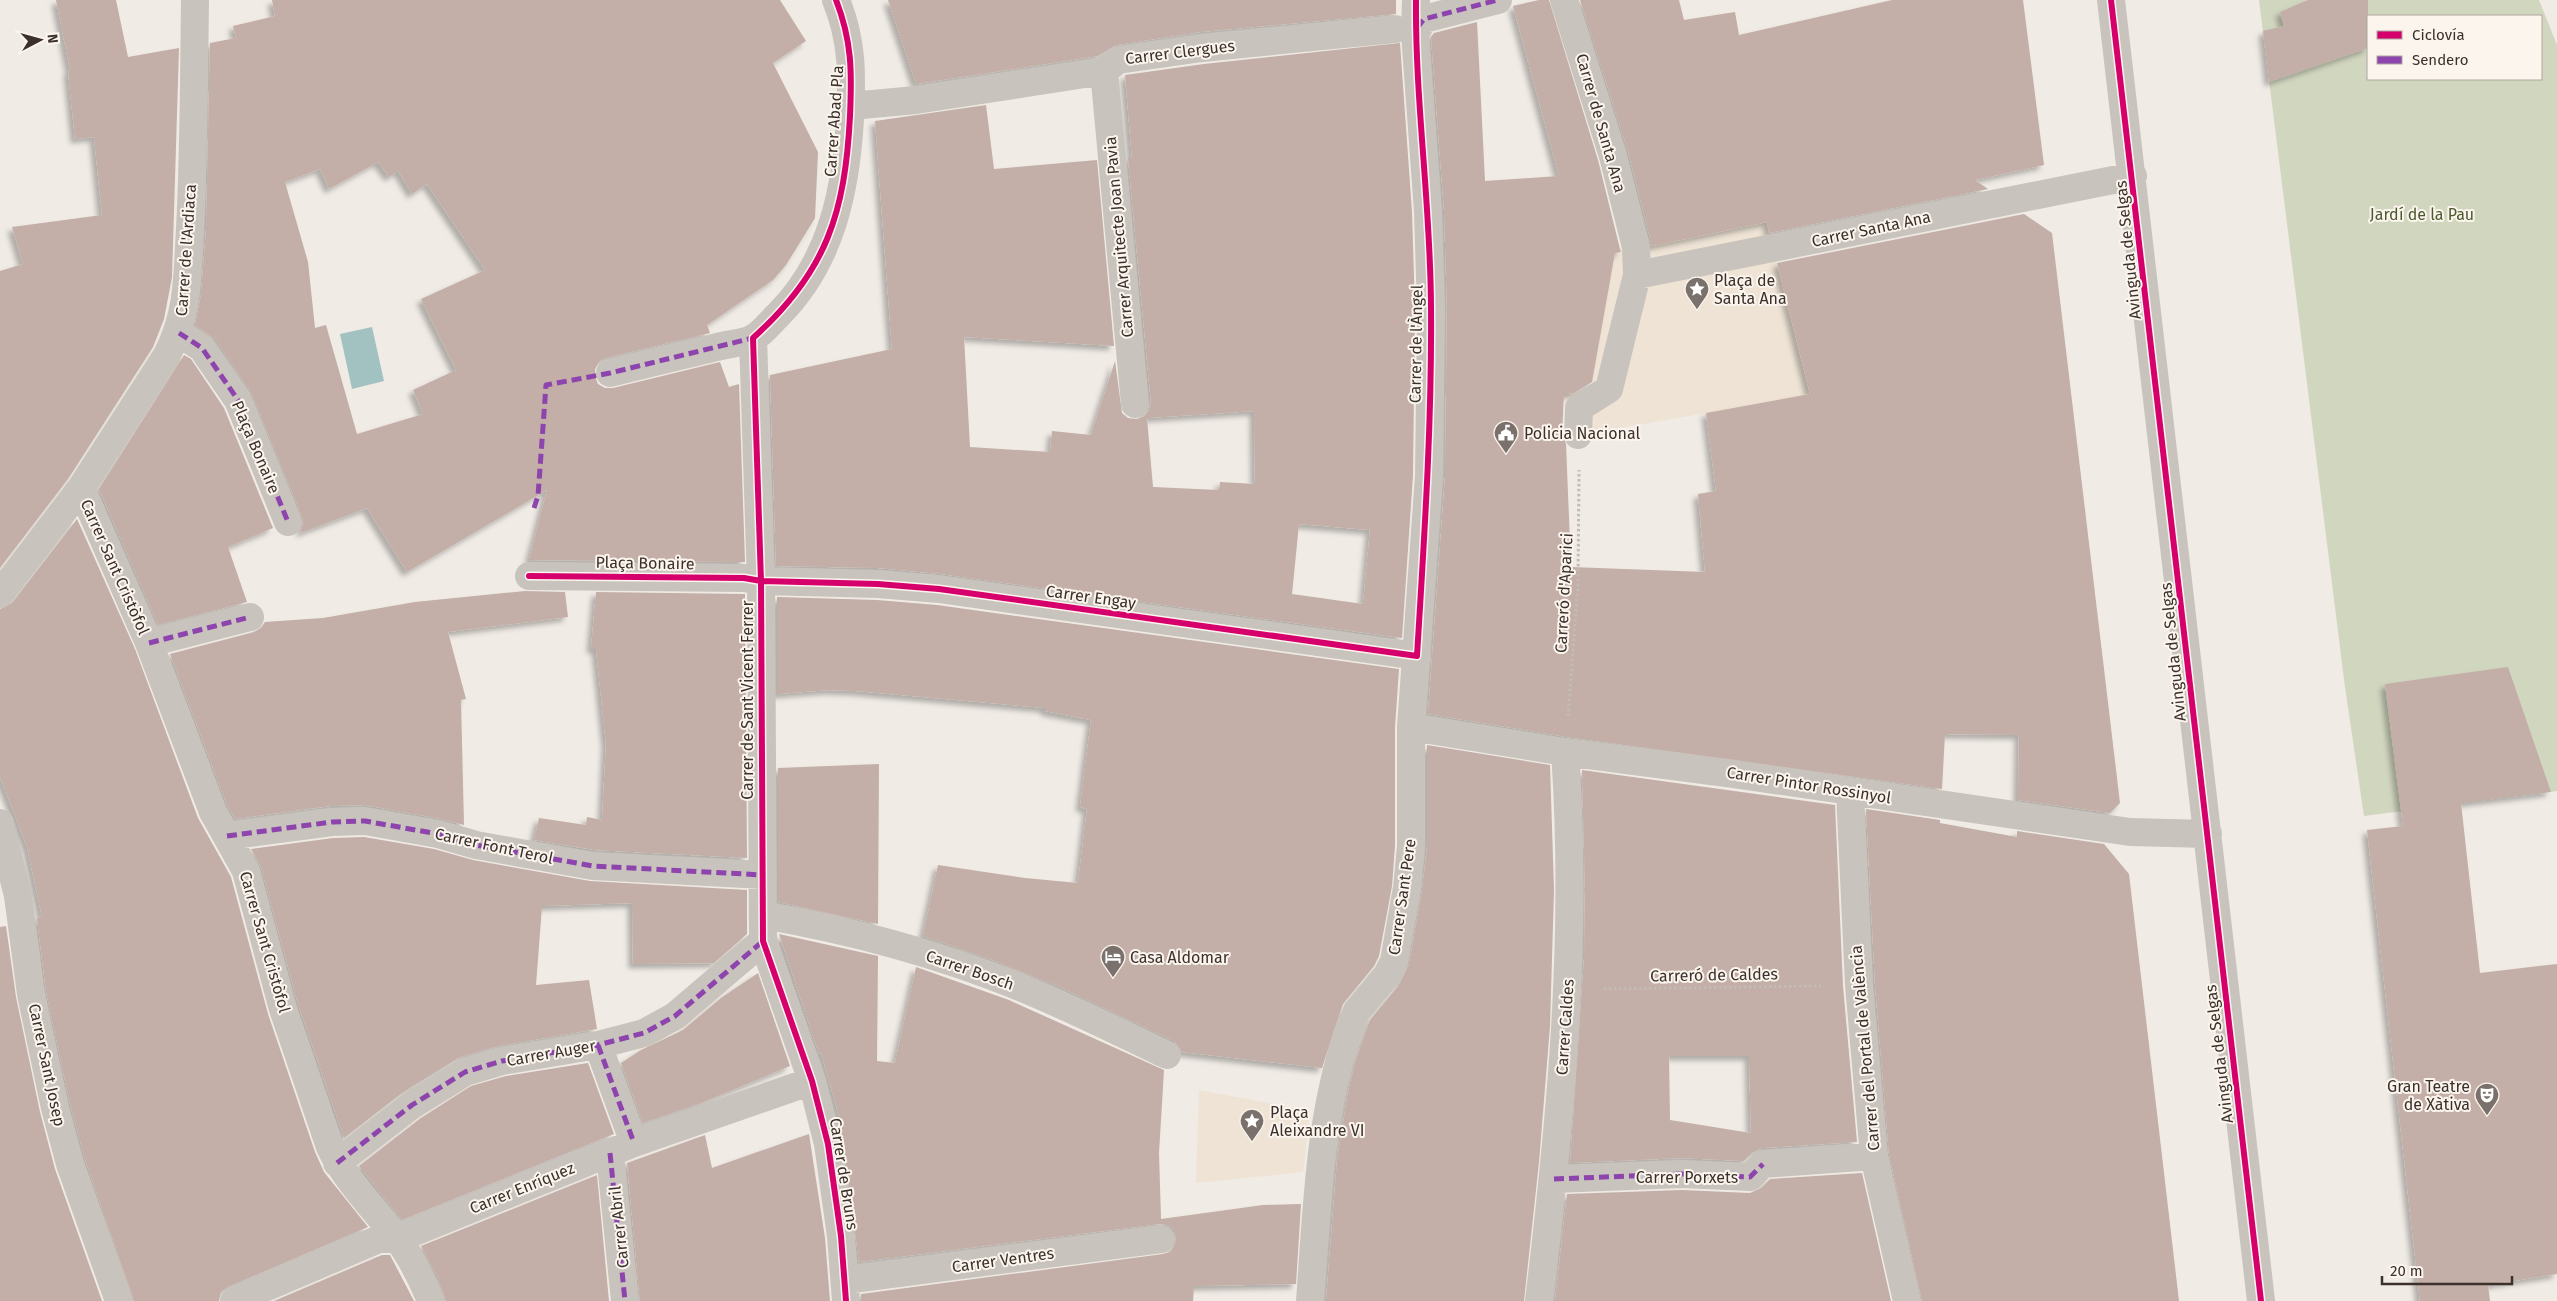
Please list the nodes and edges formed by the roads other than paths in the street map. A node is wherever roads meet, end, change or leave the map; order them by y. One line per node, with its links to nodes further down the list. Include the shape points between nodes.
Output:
1 (195, 0): 12 (street, Carrer de l'Ardiaca, via 191,211 186,301)
2 (836, 0): 9 (street, Carrer Abad Pla, via 850,44)
3 (1416, 0): 7 (street, Carrer de l'Àngel)
4 (1498, 0): 7 (street, via 1424,19)
5 (1564, 0): 11 (street, Carrer de Santa Ana, via 1613,156 1636,247)
6 (2111, 0): 10 (street, Avinguda de Selgas)
7 (1405, 31): 8 (street, Carrer Clergues, via 1202,48 1118,60); 24 (street, Carrer de l'Àngel, via 1428,212 1431,309 1428,476)
8 (1104, 71): 9 (street, Carrer Clergues, via 916,100); 15 (street, Carrer Arquitecte Joan Pavia)
9 (851, 106): 13 (street, Carrer Abad Pla, via 842,194 825,246 790,303)
10 (2133, 176): 11 (street, Carrer Santa Ana); 29 (street, Avinguda de Selgas)
11 (1637, 275): 16 (street, via 1609,389 1579,408)
12 (179, 332): 17 (street, Carrer de l'Ardiaca, via 168,355); 18 (street, Plaça Bonaire, via 202,348 238,400)
13 (753, 338): 14 (street, Carrer Abad Pla); 20 (street, Carrer de Sant Vicent Ferrer)
14 (610, 373)
15 (1135, 404)
16 (1578, 435)
17 (81, 488): 21 (street, Carrer de l'Ardiaca); 23 (street, Carrer Sant Cristòfol)
18 (288, 522)
19 (529, 576): 20 (street, Plaça Bonaire, via 744,578)
20 (761, 581): 24 (street, Carrer Engay, via 878,584 939,590); 31 (street, Carrer de Sant Vicent Ferrer)
21 (0, 594)
22 (250, 617): 23 (street)
23 (149, 642): 30 (street, Carrer Sant Cristòfol, via 213,812)
24 (1417, 656): 25 (street, Carrer Sant Pere)
25 (1411, 727): 26 (street, Carrer Pintor Rossinyol); 48 (street, Carrer Sant Pere, via 1411,846 1407,888 1394,961 1375,992 1357,1012 1336,1073 1325,1138)
26 (1565, 752): 27 (street, Carrer Pintor Rossinyol); 40 (street, Carrer Caldes, via 1570,818 1569,989)
27 (1850, 792): 29 (street, Carrer Pintor Rossinyol, via 2130,832); 38 (street, Carrer del Portal de València, via 1859,985)
28 (0, 822): 44 (street, Carrer Sant Josep, via 18,896 32,994 55,1108 70,1164)
29 (2208, 834): 51 (street, Avinguda de Selgas)
30 (227, 836): 31 (street, Carrer Font Terol, via 340,821 365,821 593,866); 39 (street, Carrer Sant Cristòfol, via 246,871 283,1009)
31 (762, 875): 32 (street, Carrer de Sant Vicent Ferrer)
32 (763, 915): 33 (street, Carrer de Sant Vicent Ferrer); 35 (street, Carrer Bosch, via 873,939 957,964 1062,1005)
33 (763, 941): 34 (street, Carrer Auger, via 675,1016 644,1033); 36 (street, Carrer de Bruns)
34 (598, 1045): 37 (street, Carrer Abril); 39 (street, Carrer Auger, via 502,1061 466,1072 412,1105)
35 (1167, 1055)
36 (812, 1081): 37 (street, Carrer Enríquez); 43 (street, Carrer de Bruns, via 828,1144)
37 (622, 1148): 41 (street, Carrer Enríquez); 47 (street, Carrer Abril)
38 (1874, 1156): 40 (street, Carrer Porxets, via 1763,1164 1750,1177 1682,1174); 50 (street, Carrer del Portal de València)
39 (337, 1163): 41 (street, Carrer Sant Cristòfol)
40 (1554, 1179): 49 (street, Carrer Caldes)
41 (397, 1239): 45 (street, Carrer Enríquez, via 379,1239); 46 (street, Carrer Sant Cristòfol)
42 (1161, 1239): 43 (street, Carrer Ventres)
43 (845, 1290)
44 (119, 1301)
45 (234, 1301)
46 (431, 1301)
47 (625, 1301)
48 (1310, 1301)
49 (1539, 1301)
50 (1907, 1301)
51 (2261, 1301)

